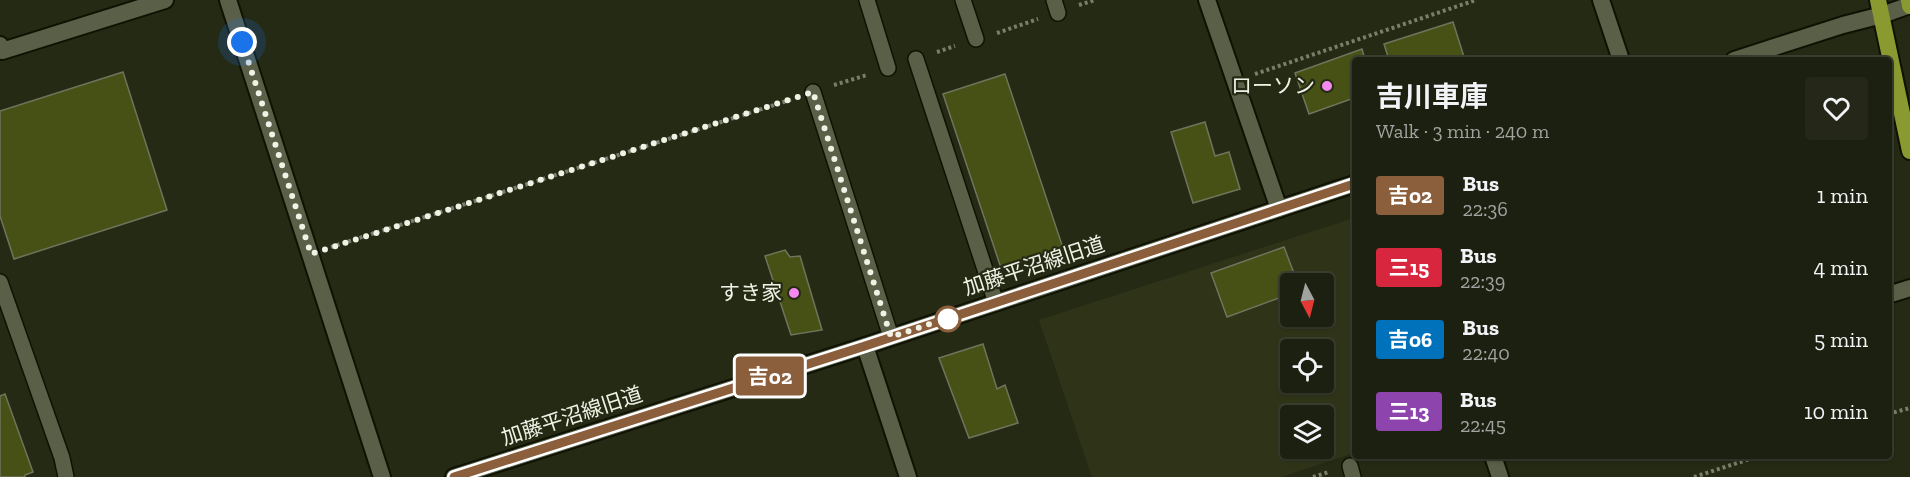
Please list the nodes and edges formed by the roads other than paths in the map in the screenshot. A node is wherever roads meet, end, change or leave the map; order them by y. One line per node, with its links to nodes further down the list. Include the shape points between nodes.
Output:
1 (165, 0): 11 (street, via 2,51)
2 (228, 0): 30 (street)
3 (867, 0): 17 (lane)
4 (963, 0): 10 (lane)
5 (1207, 0): 21 (street)
6 (1601, 0): 12 (street)
7 (1909, 0): 8 (main road)
8 (1910, 5): 9 (street)
9 (1880, 8): 13 (street, via 1843,25); 14 (main road)
10 (976, 39)
11 (0, 45)
12 (1620, 57)
13 (1743, 57)
14 (1890, 57)
15 (916, 59): 25 (lane)
16 (1892, 65): 19 (main road)
17 (888, 68)
18 (813, 92): 26 (lane)
19 (1910, 151)
20 (1352, 185): 21 (street, 加藤平沼線旧道)
21 (1279, 209): 25 (street, 加藤平沼線旧道)
22 (0, 282): 29 (lane)
23 (1910, 288): 24 (street)
24 (1892, 294)
25 (996, 303): 26 (street, 加藤平沼線旧道)
26 (891, 337): 27 (street, 加藤平沼線旧道)
27 (865, 346): 31 (street, 加藤平沼線旧道); 32 (street)
28 (1494, 459): 33 (street)
29 (66, 477)
30 (382, 477)
31 (454, 477)
32 (908, 477)
33 (1500, 477)

